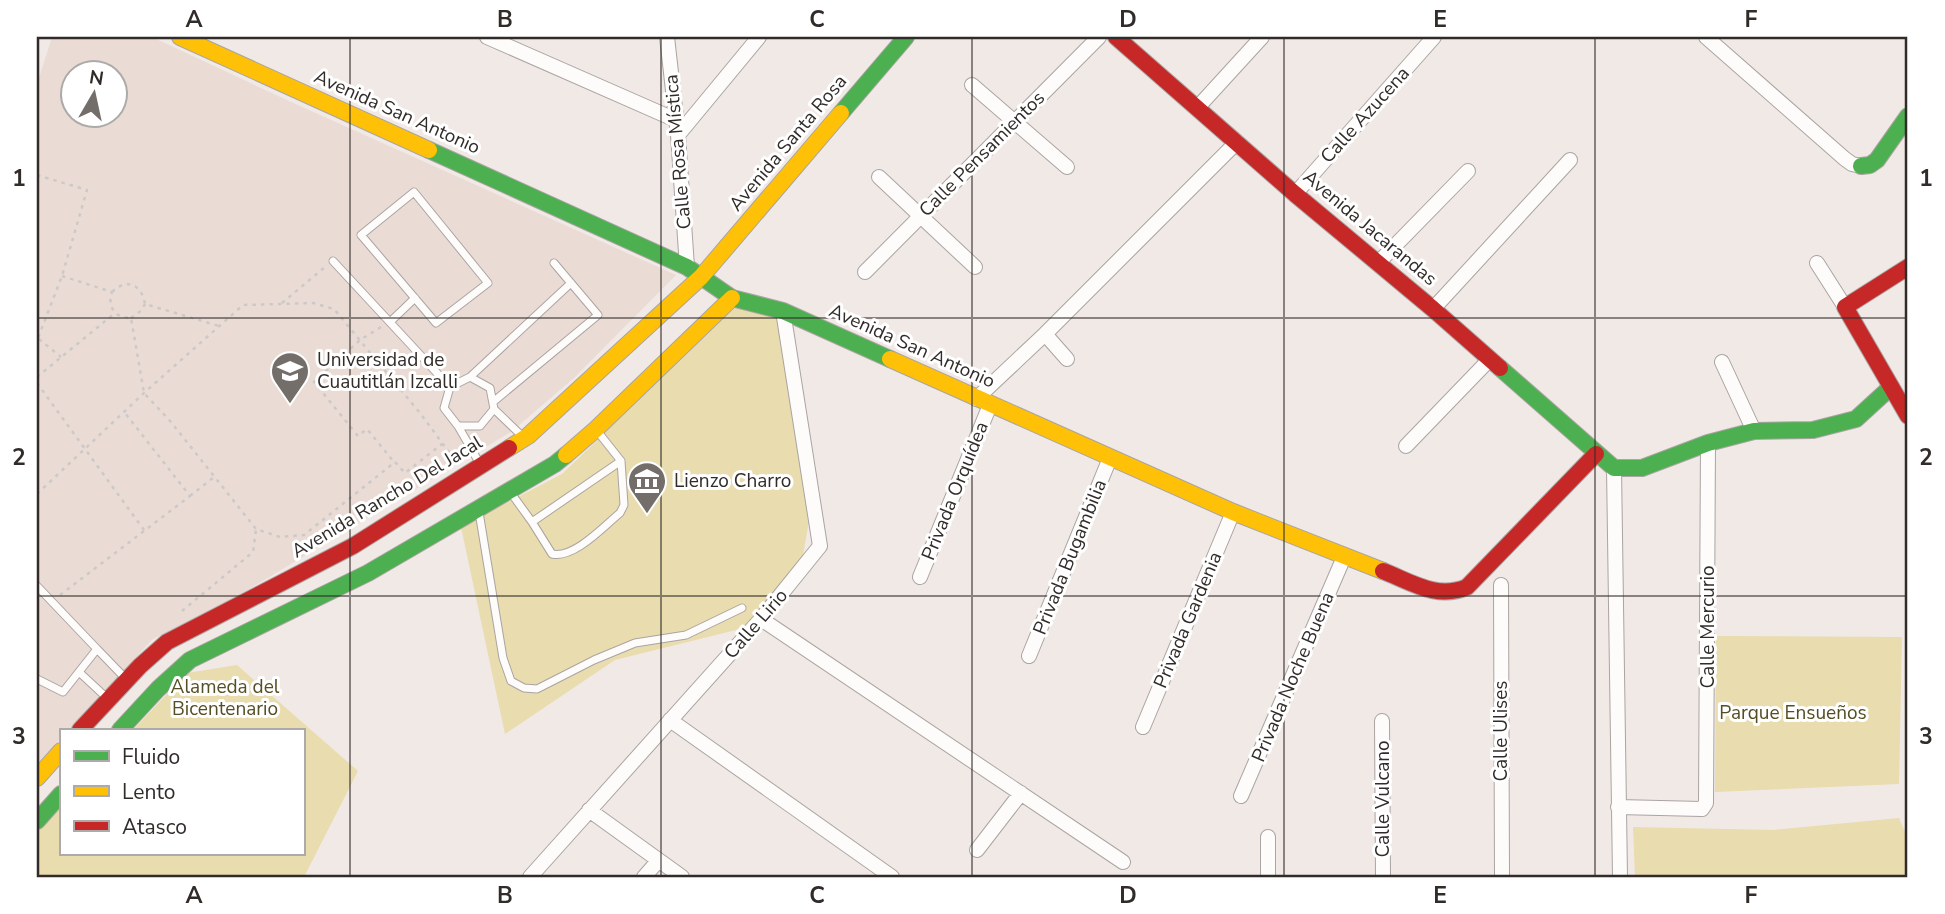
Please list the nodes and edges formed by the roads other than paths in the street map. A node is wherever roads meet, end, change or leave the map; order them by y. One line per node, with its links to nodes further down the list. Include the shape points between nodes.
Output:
1 (180, 37): 29 (street, Avenida San Antonio)
2 (487, 37): 14 (street)
3 (667, 37): 14 (street, Calle Rosa Mística)
4 (759, 37): 16 (street)
5 (906, 37): 33 (street, Avenida Santa Rosa)
6 (1099, 37): 15 (street, Calle Pensamientos)
7 (1262, 37): 12 (street)
8 (1434, 37): 23 (street, Calle Azucena)
9 (1706, 37): 19 (street, via 1845,159)
10 (1126, 40): 12 (street, Avenida Jacarandas)
11 (972, 85): 15 (street)
12 (1198, 107): 17 (street, Avenida Jacarandas)
13 (1908, 116): 19 (street, via 1877,160)
14 (676, 120): 16 (street, Calle Rosa Mística)
15 (1014, 122): 20 (street); 24 (street, Calle Pensamientos)
16 (678, 135): 29 (street, Calle Rosa Mística)
17 (1237, 142): 23 (street, Avenida Jacarandas); 41 (street)
18 (1570, 160): 38 (street)
19 (1861, 166)
20 (1067, 167)
21 (1468, 171): 27 (street)
22 (879, 177): 24 (street)
23 (1296, 194): 27 (street, Avenida Jacarandas)
24 (921, 216): 30 (street); 32 (street, Calle Pensamientos)
25 (333, 261): 40 (lane)
26 (554, 263): 34 (lane)
27 (1378, 263): 38 (street, Avenida Jacarandas)
28 (1817, 263): 37 (street)
29 (687, 267): 33 (street, Avenida San Antonio)
30 (975, 267)
31 (1908, 267): 37 (street)
32 (864, 272)
33 (701, 277): 36 (street, Avenida San Antonio); 54 (street, Avenida Rancho Del Jacal)
34 (570, 283): 45 (lane); 49 (lane, via 598,314)
35 (415, 298): 35 (lane, via 436,323 488,283 414,192 361,235); 40 (lane)
36 (732, 298): 39 (street, Avenida San Antonio); 52 (street)
37 (1845, 307): 47 (street)
38 (1433, 309): 43 (street, Avenida Jacarandas)
39 (783, 311): 48 (street, Avenida San Antonio); 73 (street, Calle Lirio, via 820,546)
40 (390, 322): 46 (lane)
41 (1045, 334): 42 (street); 48 (street)
42 (1067, 359)
43 (1490, 359): 56 (street); 57 (street, Avenida Jacarandas)
44 (1722, 362): 53 (street)
45 (470, 377): 46 (lane); 49 (lane, via 490,388)
46 (450, 387): 51 (lane, via 444,408)
47 (1891, 387): 50 (street); 53 (street, via 1856,419 1813,430)
48 (983, 402): 58 (street, Avenida San Antonio); 69 (street, Privada Orquídea)
49 (494, 406): 51 (lane, via 480,426); 54 (lane)
50 (1908, 416)
51 (458, 426): 61 (lane)
52 (596, 429): 59 (lane); 62 (street, via 555,464)
53 (1754, 431): 55 (street)
54 (525, 439): 61 (street, Avenida Rancho Del Jacal)
55 (1708, 443): 60 (street, via 1642,468); 90 (street, Calle Mercurio, via 1706,803 1702,809)
56 (1406, 446)
57 (1595, 454): 60 (street, Avenida Jacarandas); 67 (street, Avenida San Antonio, via 1467,587 1453,593 1436,592)
58 (1110, 458): 64 (street, Avenida San Antonio); 75 (street, Privada Bugambilia)
59 (621, 461): 65 (lane); 65 (lane, via 621,513 573,551 552,554)
60 (1614, 468): 90 (street)
61 (474, 470): 66 (street, Avenida Rancho Del Jacal)
62 (509, 491): 63 (street); 65 (lane)
63 (479, 508): 68 (street); 72 (lane, via 503,658 511,681 524,688 537,689 635,643 686,635)
64 (1233, 512): 67 (street, Avenida San Antonio); 82 (street, Privada Gardenia)
65 (532, 522)
66 (352, 546): 68 (street); 78 (street, Avenida Rancho Del Jacal, via 167,642)
67 (1344, 557): 89 (street, Privada Noche Buena)
68 (368, 573): 84 (street, via 190,660)
69 (920, 577)
70 (1501, 585): 103 (street, Calle Ulises)
71 (37, 586): 74 (lane)
72 (742, 608)
73 (761, 619): 80 (street, Calle Lirio); 87 (street)
74 (97, 649): 76 (lane); 78 (lane)
75 (1029, 656)
76 (79, 672): 77 (lane, via 63,692); 79 (lane)
77 (37, 679)
78 (127, 680): 79 (street, Avenida Rancho Del Jacal)
79 (108, 700): 83 (street, Avenida Rancho Del Jacal)
80 (670, 720): 91 (street, Calle Lirio); 100 (street)
81 (1382, 721): 102 (street, Calle Vulcano)
82 (1143, 727)
83 (81, 729)
84 (121, 729)
85 (60, 752): 86 (street)
86 (37, 778)
87 (1021, 793): 94 (street); 96 (street)
88 (60, 795): 92 (street)
89 (1241, 796)
90 (1618, 807): 104 (street)
91 (590, 810): 95 (street); 97 (street, Calle Lirio)
92 (37, 821)
93 (1268, 837): 101 (street)
94 (977, 849)
95 (658, 861): 98 (street); 99 (street)
96 (1123, 862)
97 (530, 877)
98 (644, 877)
99 (682, 877)
100 (891, 877)
101 (1268, 877)
102 (1383, 877)
103 (1502, 877)
104 (1620, 877)

